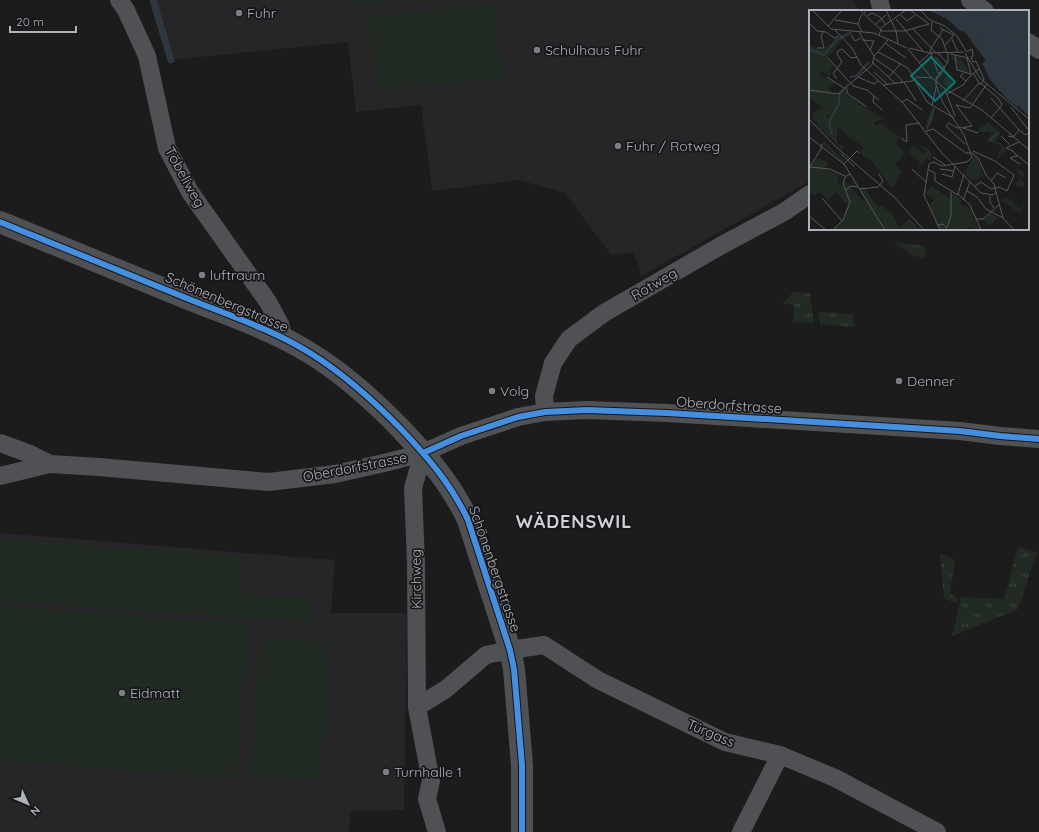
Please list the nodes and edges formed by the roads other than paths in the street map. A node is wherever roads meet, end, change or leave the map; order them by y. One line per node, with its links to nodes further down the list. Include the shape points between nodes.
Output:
1 (119, 0): 10 (street, Töbeliweg, via 147,56 167,148 190,192 268,302 280,324)
2 (879, 0): 4 (street)
3 (970, 0): 5 (street)
4 (882, 10)
5 (984, 10)
6 (1029, 43): 7 (street)
7 (1039, 50)
8 (809, 195): 11 (street, Rotweg, via 784,212 604,313 569,339 553,363 544,396)
9 (0, 222): 10 (street, Schönenbergstrasse)
10 (284, 339): 14 (street, Schönenbergstrasse, via 322,360 362,391)
11 (545, 412): 12 (street, Oberdorfstrasse, via 587,410 675,414 960,431); 14 (street, Oberdorfstrasse, via 518,417 461,436)
12 (1039, 439)
13 (0, 443): 15 (street)
14 (423, 453): 15 (street, Oberdorfstrasse, via 335,474 269,482); 17 (street, Schönenbergstrasse, via 447,482 468,520); 18 (street, Kirchweg, via 413,488)
15 (50, 464): 16 (street, Oberdorfstrasse)
16 (0, 476)
17 (510, 650): 18 (street, via 486,656 446,689); 19 (street, Türgass, via 544,645 598,680 725,742); 21 (street, Schönenbergstrasse, via 516,682 522,765)
18 (417, 707): 20 (street, Kirchweg, via 431,781 427,800)
19 (780, 755): 22 (street); 23 (street, Türgass, via 835,778)
20 (437, 832)
21 (522, 832)
22 (741, 832)
23 (937, 832)

